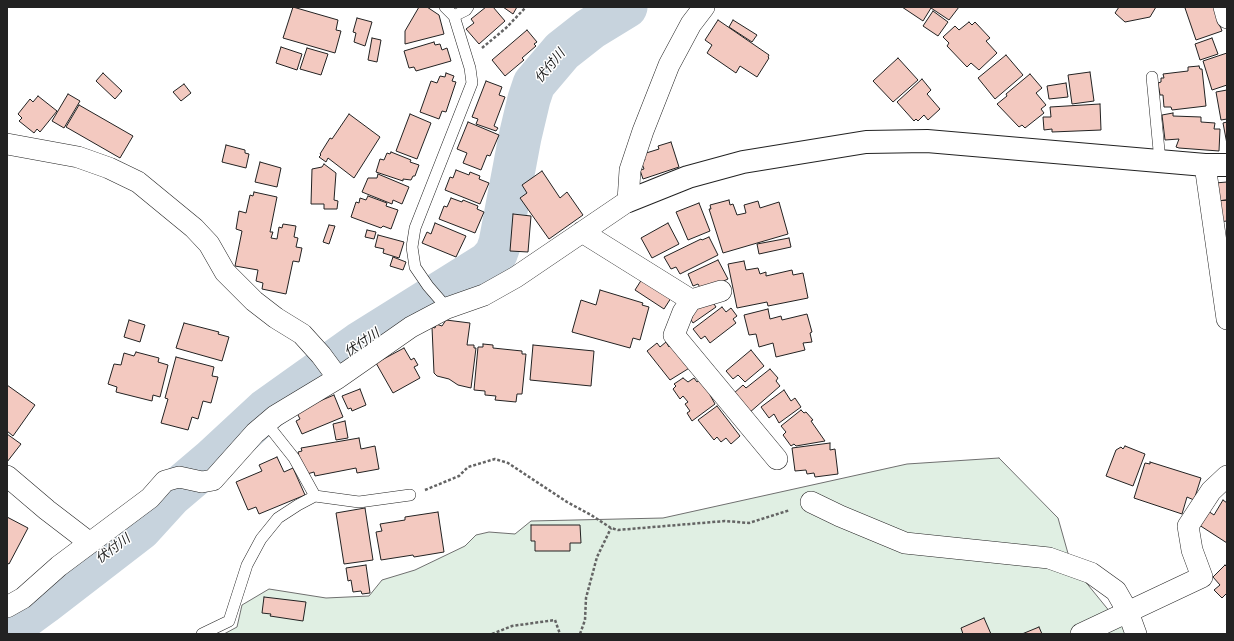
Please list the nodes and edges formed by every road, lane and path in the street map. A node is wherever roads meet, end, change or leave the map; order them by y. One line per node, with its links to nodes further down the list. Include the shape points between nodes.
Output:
1 (445, 7): 6 (lane)
2 (468, 7): 6 (lane)
3 (526, 7): 8 (path, via 485,46)
4 (704, 7): 14 (street, via 691,24 669,66 643,131 630,170)
5 (1224, 7): 7 (street)
6 (454, 16): 8 (lane)
7 (1227, 18)
8 (466, 56): 18 (lane, via 472,83 415,228 412,247 415,268)
9 (1152, 77): 11 (lane)
10 (7, 144): 20 (street, via 78,157 138,182 194,228 209,244 225,272 276,318 302,334)
11 (1160, 161): 12 (street); 14 (street, via 927,141 866,142 743,162 688,177)
12 (1205, 165): 13 (street); 19 (street)
13 (1227, 166)
14 (628, 202): 15 (street)
15 (582, 232): 17 (street); 18 (street, via 516,277 484,295)
16 (721, 291): 17 (street)
17 (691, 300): 22 (street, via 674,335)
18 (447, 308): 20 (street, via 411,327)
19 (1227, 319)
20 (336, 375): 21 (street, via 274,416)
21 (267, 424): 26 (lane, via 294,458); 29 (street, via 255,433 213,480 202,482 179,476 164,481 150,498)
22 (777, 459)
23 (7, 476): 29 (street)
24 (1227, 476): 31 (street, via 1211,491 1188,526 1192,550 1202,577)
25 (410, 495): 26 (lane, via 359,502); 28 (path, via 459,476 468,467 494,460 508,463)
26 (315, 496): 32 (lane, via 278,518 247,565 229,621)
27 (811, 502): 28 (path, via 749,523 725,521 659,528); 31 (street, via 905,542 1049,558 1091,573 1116,591)
28 (611, 528): 35 (path, via 597,557)
29 (90, 543): 30 (street, via 23,598)
30 (7, 607)
31 (1128, 612): 36 (street); 37 (street)
32 (202, 634)
33 (492, 634): 34 (path, via 512,626 555,620)
34 (560, 634)
35 (580, 634)
36 (1082, 634)
37 (1136, 634)

